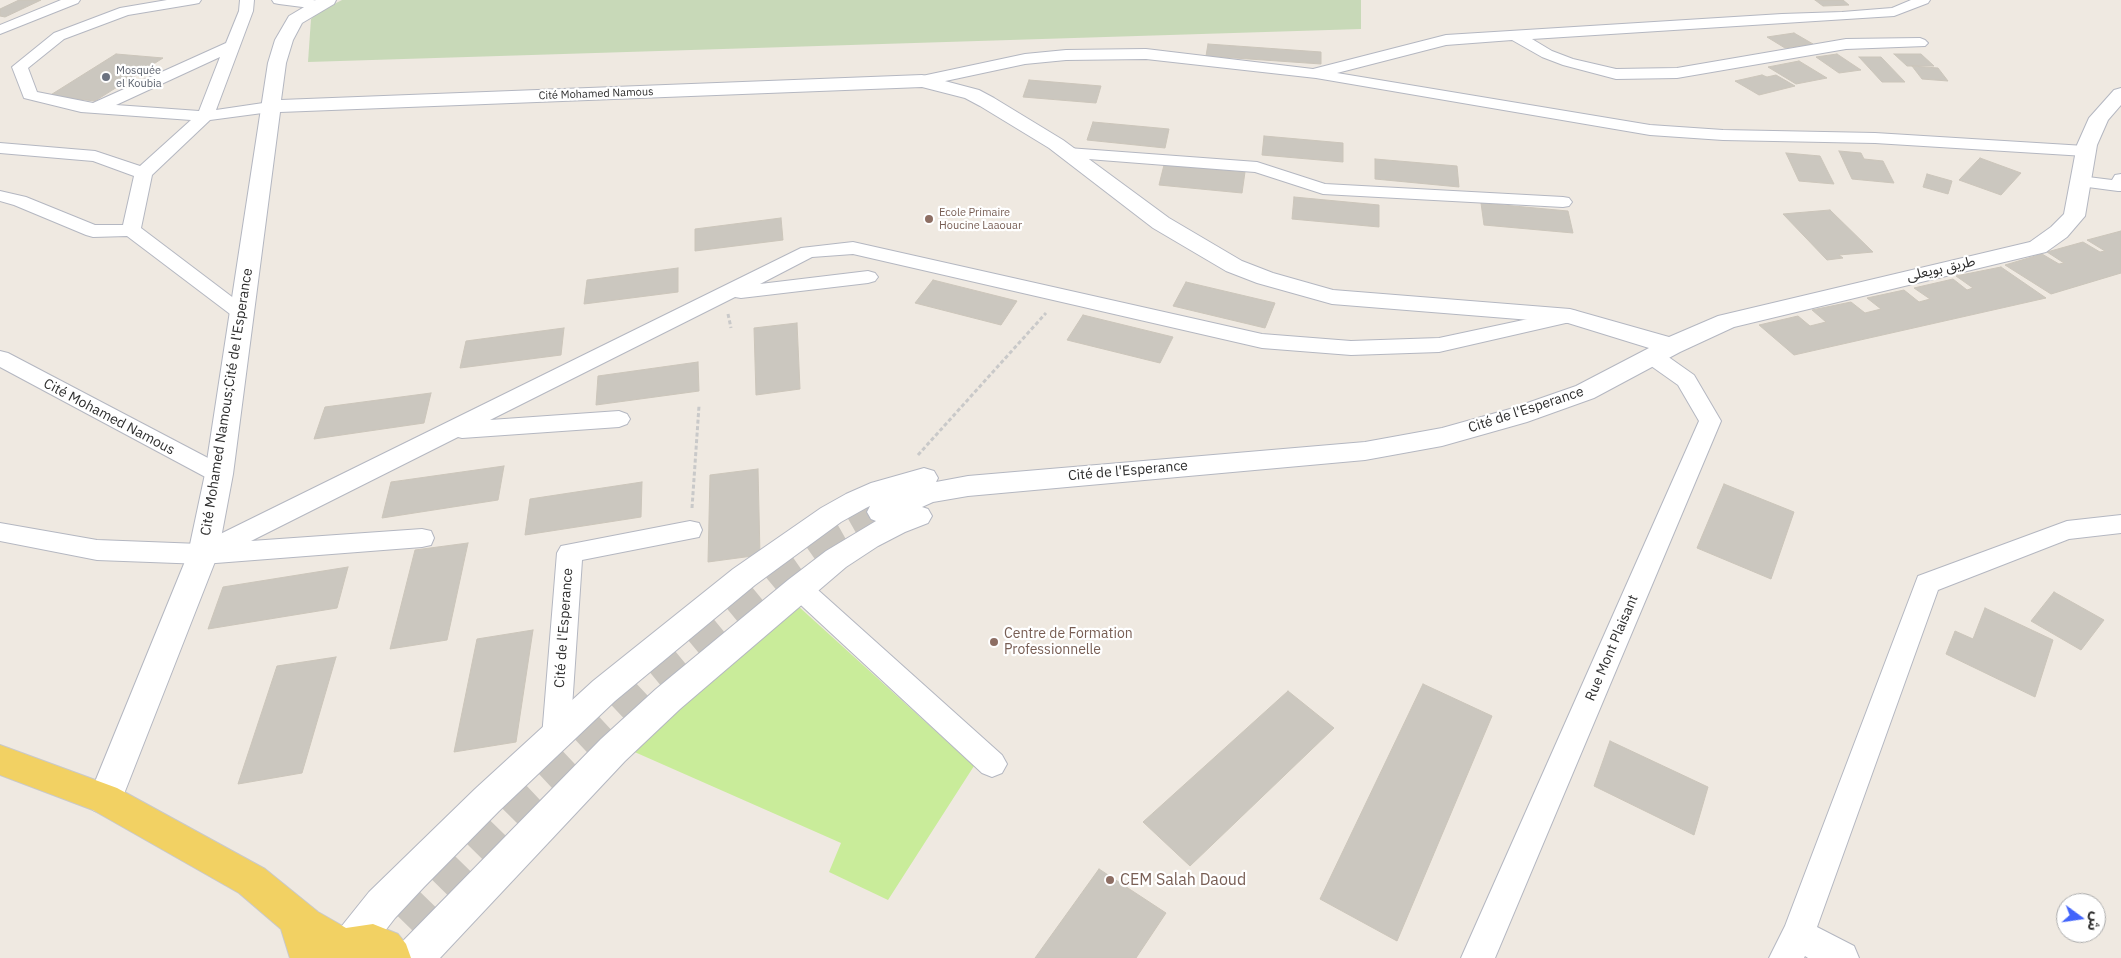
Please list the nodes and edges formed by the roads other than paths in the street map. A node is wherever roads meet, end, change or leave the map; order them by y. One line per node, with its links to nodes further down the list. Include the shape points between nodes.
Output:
1 (44, 0): 10 (street)
2 (73, 0): 10 (street)
3 (101, 0): 9 (street)
4 (194, 0): 9 (street, Cité Mohamed Namous, via 125,10)
5 (247, 0): 13 (street, via 246,11)
6 (279, 0): 8 (street)
7 (1923, 0): 11 (street, via 1894,12)
8 (323, 2): 17 (main road, via 295,20 284,40)
9 (112, 16): 18 (street, Cité Mohamed Namous, via 58,36 20,67 30,95)
10 (2, 25)
11 (1516, 36): 12 (street, via 1568,62 1616,74 1677,73 1846,44); 14 (street, via 1446,40)
12 (1920, 43)
13 (230, 47): 18 (street); 19 (street)
14 (1313, 74): 15 (street, via 1146,54 1066,54 1025,59); 21 (street, via 1650,130 1875,138)
15 (922, 81): 17 (main road, Cité Mohamed Namous); 22 (main road, via 972,94)
16 (2120, 95): 21 (main road, طريق بويعلى, via 2099,118)
17 (270, 107): 19 (street, Cité Mohamed Namous); 31 (main road, Cité Mohamed Namous;Cité de l'Esperance)
18 (95, 108): 19 (street, Cité Mohamed Namous)
19 (205, 116): 23 (street)
20 (0, 148): 23 (street, via 95,156)
21 (2085, 151): 25 (main road, طريق بويعلى)
22 (1068, 153): 27 (street, via 1258,167 1323,189); 32 (main road, via 1161,223 1234,266 1265,278 1332,297)
23 (143, 173): 28 (street)
24 (2121, 179): 25 (street, via 2118,186)
25 (2080, 181): 33 (main road, طريق بويعلى, via 2074,216 2038,247 1726,321)
26 (0, 196): 28 (street, via 94,231)
27 (1563, 202)
28 (131, 230): 31 (street)
29 (868, 277): 30 (street)
30 (724, 294): 32 (street, via 808,252 853,248 1262,341 1351,348 1439,345); 36 (street)
31 (241, 313): 37 (main road, Cité Mohamed Namous;Cité de l'Esperance)
32 (1570, 316): 33 (main road)
33 (1662, 351): 38 (main road, Cité de l'Esperance, via 1585,392 1442,438 1365,451); 56 (street, Rue Mont Plaisant, via 1686,380 1710,421)
34 (0, 358): 37 (street, Cité Mohamed Namous)
35 (619, 419): 36 (street)
36 (450, 431): 44 (street)
37 (219, 474): 44 (main road, Cité Mohamed Namous;Cité de l'Esperance)
38 (1001, 482): 39 (main road, Cité de l'Esperance, via 928,493); 45 (main road, via 977,498 895,524 854,548); 46 (main road, via 968,474 933,475 856,501 806,532 737,583 604,691)
39 (881, 512)
40 (2121, 524): 51 (street, via 2067,530 1927,583)
41 (690, 530): 46 (street, Cité de l'Esperance, via 570,553)
42 (0, 532): 44 (street, via 97,550)
43 (422, 538): 44 (street)
44 (203, 554): 49 (main road, Cité Mohamed Namous;Cité de l'Esperance)
45 (799, 588): 48 (street); 55 (main road, via 613,750)
46 (556, 736): 52 (main road, via 423,863)
47 (0, 760): 49 (main road)
48 (992, 764)
49 (105, 799): 50 (main road, via 236,871 275,898)
50 (294, 916): 52 (main road); 53 (main road)
51 (1792, 947): 57 (street)
52 (341, 950): 54 (main road, via 373,943 384,948)
53 (308, 958)
54 (392, 958)
55 (414, 958)
56 (1478, 958)
57 (1842, 958)

